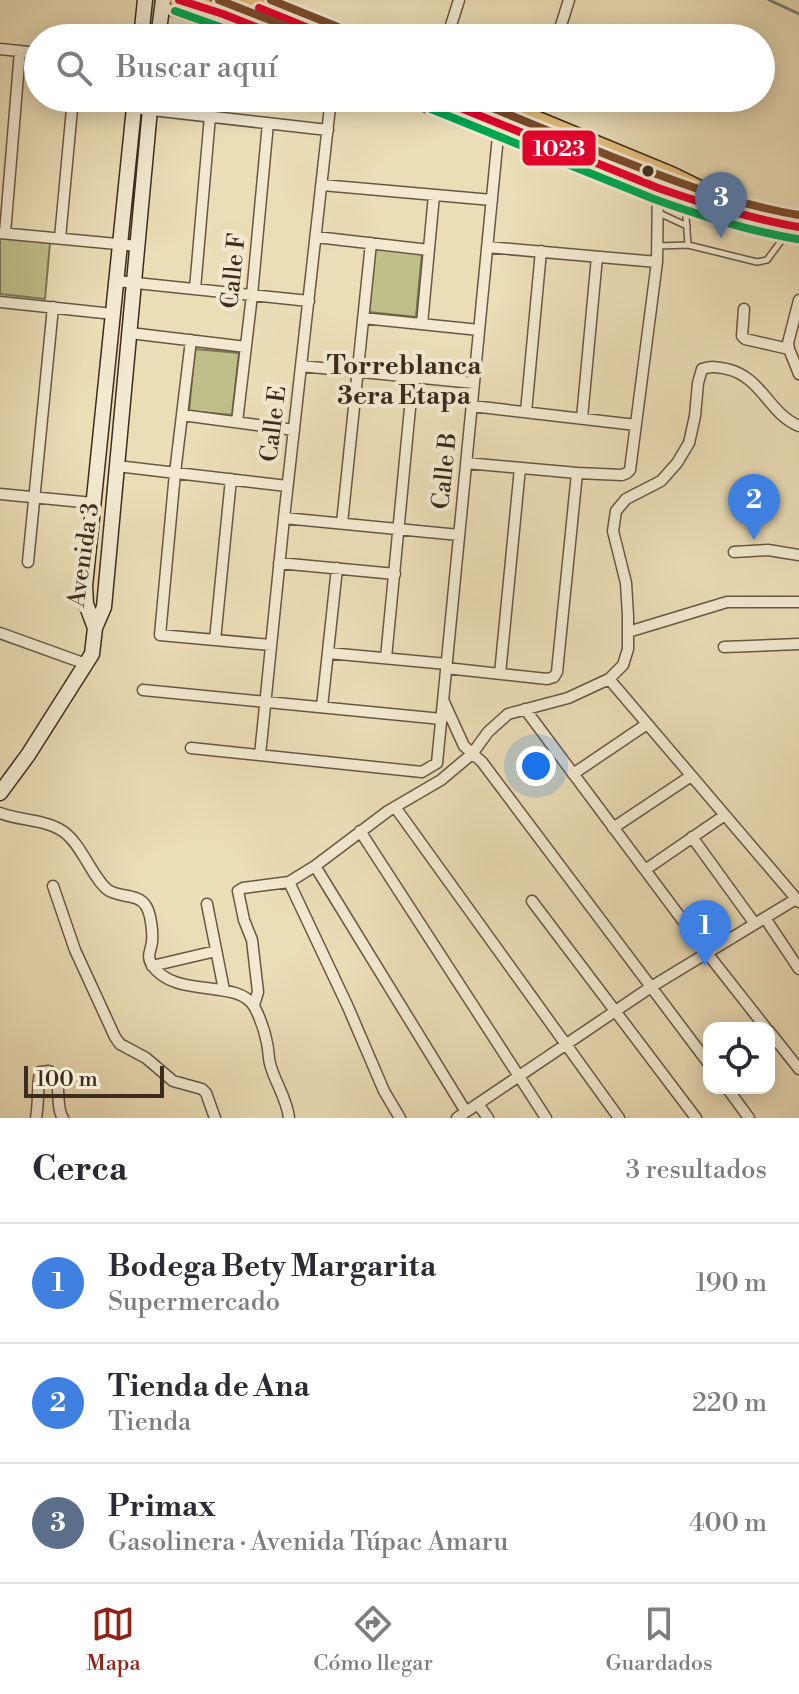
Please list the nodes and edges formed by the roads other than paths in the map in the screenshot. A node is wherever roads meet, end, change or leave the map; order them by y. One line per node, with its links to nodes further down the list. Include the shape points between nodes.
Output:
1 (145, 0): 6 (street)
2 (239, 0): 10 (highway)
3 (459, 0): 11 (street)
4 (569, 0): 12 (street)
5 (168, 2): 7 (street); 8 (street); 9 (highway)
6 (142, 24)
7 (162, 24)
8 (221, 24)
9 (248, 24)
10 (298, 24)
11 (451, 24)
12 (561, 24)
13 (0, 49): 14 (street)
14 (20, 51): 15 (street); 37 (street)
15 (24, 51)
16 (72, 112): 39 (street)
17 (133, 112): 41 (street, Avenida 3)
18 (150, 112): 43 (street, Avenida 3)
19 (190, 112): 24 (street)
20 (330, 112): 26 (street, Calle E)
21 (439, 112): 27 (street)
22 (471, 112): 29 (highway)
23 (511, 112): 29 (highway)
24 (210, 116): 25 (street); 52 (street)
25 (268, 123): 26 (street); 53 (street, Calle F)
26 (328, 130): 28 (street, Calle E)
27 (498, 136): 29 (street); 32 (street, Calle B)
28 (322, 185): 30 (street); 38 (street, Calle E)
29 (658, 187): 31 (highway); 33 (street); 34 (highway)
30 (434, 195): 32 (street); 46 (street)
31 (684, 197): 34 (highway); 35 (lane)
32 (492, 200): 45 (street, Calle B)
33 (659, 213): 35 (lane); 44 (street)
34 (756, 217): 36 (highway)
35 (688, 226): 42 (lane)
36 (796, 226): 42 (lane, via 767,260 757,262)
37 (2, 233): 39 (street)
38 (316, 237): 40 (street); 55 (street, Calle E)
39 (60, 238): 41 (street)
40 (371, 243): 46 (street); 60 (street)
41 (120, 244): 43 (street); 50 (street, Avenida 3)
42 (688, 245): 44 (lane)
43 (138, 246): 51 (street, Avenida 3)
44 (657, 246): 49 (street)
45 (487, 247): 47 (street); 62 (street, Calle B)
46 (429, 250): 61 (street)
47 (541, 251): 48 (street); 73 (street)
48 (597, 257): 49 (street); 75 (street)
49 (657, 262): 77 (street)
50 (117, 281): 51 (street); 59 (street, Avenida 3)
51 (134, 283): 52 (street); 63 (street, Avenida 3)
52 (195, 289): 53 (street)
53 (252, 295): 55 (street); 65 (street, Calle F)
54 (799, 300): 66 (street)
55 (309, 301): 67 (street, Calle E)
56 (0, 302): 57 (street)
57 (53, 307): 59 (street); 88 (street)
58 (744, 309): 66 (street, via 745,339)
59 (113, 314): 89 (street, Avenida 3)
60 (363, 318): 61 (street); 68 (street)
61 (422, 324): 62 (street)
62 (479, 330): 71 (street, Calle B)
63 (130, 333): 64 (street); 81 (street, Avenida 3)
64 (191, 340): 65 (street); 74 (street)
65 (246, 347): 76 (street, Calle F)
66 (789, 349): 69 (street)
67 (301, 366): 68 (street); 79 (street, Calle E)
68 (357, 371): 70 (street); 91 (street)
69 (799, 374)
70 (413, 377): 71 (street); 92 (street)
71 (474, 383): 72 (street, Calle B)
72 (472, 406): 73 (street); 80 (street, Calle B)
73 (526, 412): 75 (street)
74 (182, 415): 76 (street); 83 (street)
75 (582, 418): 77 (street)
76 (237, 422): 79 (street)
77 (636, 425): 84 (street, via 627,473)
78 (799, 426): 102 (street, via 737,371 702,369 689,443 677,463 661,481 626,499 616,511 613,531 626,583)
79 (294, 430): 86 (street, Calle E)
80 (466, 463): 82 (street); 93 (street, Calle B)
81 (117, 466): 83 (street); 101 (street, Avenida 3, via 104,607)
82 (520, 468): 84 (street); 112 (street)
83 (175, 473): 85 (street); 104 (street, via 160,635)
84 (577, 473): 112 (street, via 557,672 547,679)
85 (231, 479): 86 (street); 104 (street)
86 (287, 486): 90 (street, Calle E)
87 (0, 494): 88 (street)
88 (34, 497): 89 (street); 96 (street)
89 (93, 503): 101 (street, Avenida 3, via 85,586)
90 (284, 518): 91 (street); 97 (street, Calle E)
91 (342, 523): 92 (street)
92 (399, 529): 93 (street); 99 (street)
93 (459, 535): 111 (street, Calle B)
94 (734, 552): 95 (street)
95 (799, 555)
96 (28, 562)
97 (279, 563): 98 (street); 106 (street, Calle E)
98 (337, 568): 99 (street); 108 (street)
99 (395, 574): 109 (street)
100 (799, 602): 102 (street, via 727,602)
101 (95, 628): 110 (street)
102 (628, 632): 113 (street, via 623,665)
103 (0, 633): 110 (street)
104 (215, 640): 106 (street)
105 (799, 644): 107 (street)
106 (271, 645): 116 (street, Calle E)
107 (724, 647)
108 (328, 653): 109 (street); 117 (street)
109 (386, 658): 111 (street)
110 (86, 664): 126 (street, via 28,755)
111 (447, 666): 112 (street); 115 (street, Calle B)
112 (500, 674)
113 (609, 679): 118 (street, via 568,698); 120 (street)
114 (143, 690): 116 (street)
115 (443, 700): 119 (street, Calle B); 122 (street)
116 (266, 701): 117 (street); 123 (street, Calle E)
117 (322, 707): 119 (street)
118 (525, 709): 122 (street, via 508,714); 124 (street)
119 (442, 719): 123 (street, Calle B, via 437,763 422,772)
120 (647, 724): 124 (street); 125 (street)
121 (191, 748): 123 (street)
122 (472, 754): 127 (street); 145 (street)
123 (260, 755)
124 (573, 774): 130 (street)
125 (691, 776): 129 (street); 130 (street)
126 (3, 783)
127 (395, 807): 131 (street); 151 (street)
128 (0, 813): 143 (street, via 66,833 103,885 140,899 147,908)
129 (725, 815): 132 (street); 137 (street)
130 (613, 828): 134 (street)
131 (360, 831): 133 (street); 154 (street)
132 (692, 837): 134 (street); 140 (street)
133 (315, 866): 135 (street); 157 (street)
134 (645, 870): 142 (street)
135 (289, 882): 147 (street, via 238,891 252,940 258,992); 162 (street)
136 (53, 886): 160 (street, via 115,1037 173,1081 202,1089)
137 (798, 900): 140 (street)
138 (532, 901): 148 (street)
139 (207, 904): 141 (street)
140 (760, 921): 142 (street); 144 (street)
141 (216, 951): 143 (street); 146 (street)
142 (707, 953): 145 (street); 149 (street)
143 (152, 966): 146 (street, via 180,985)
144 (799, 969)
145 (651, 987): 148 (street); 152 (street)
146 (224, 990): 147 (street)
147 (254, 1005): 161 (street)
148 (616, 1010): 151 (street); 166 (street)
149 (762, 1022)
150 (775, 1039): 153 (street)
151 (566, 1045): 154 (street); 165 (street)
152 (703, 1056)
153 (799, 1069)
154 (519, 1076): 156 (street); 164 (street)
155 (731, 1094): 167 (street)
156 (478, 1104): 157 (street); 163 (street)
157 (462, 1115)
158 (36, 1118): 159 (street, via 40,1072 49,1071 57,1078)
159 (63, 1118)
160 (215, 1118)
161 (289, 1118)
162 (400, 1118)
163 (488, 1118)
164 (546, 1118)
165 (619, 1118)
166 (696, 1118)
167 (749, 1118)

